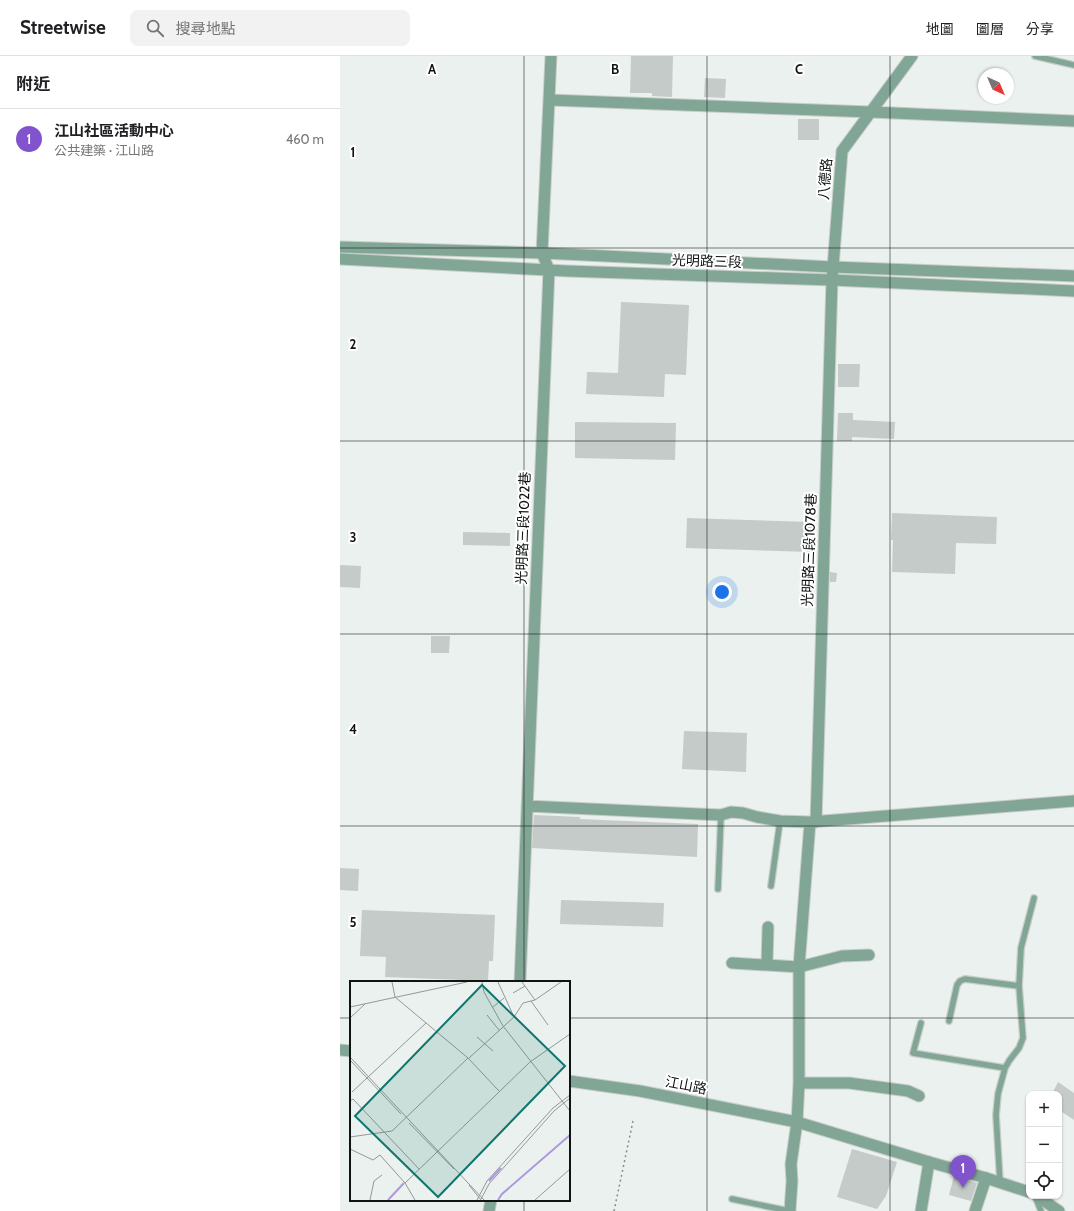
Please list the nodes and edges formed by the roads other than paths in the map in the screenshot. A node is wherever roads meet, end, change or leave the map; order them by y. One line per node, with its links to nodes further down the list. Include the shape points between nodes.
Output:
1 (551, 56): 5 (street)
2 (912, 56): 6 (street, 八德路)
3 (1035, 56): 4 (lane)
4 (1074, 64)
5 (553, 100): 6 (street); 9 (street)
6 (871, 112): 7 (street); 11 (street, 八德路, via 842,151)
7 (1074, 121)
8 (340, 247): 9 (street, 光明路三段)
9 (542, 253): 11 (street, 光明路三段); 12 (street, 光明路三段1022巷)
10 (340, 259): 12 (street, 光明路三段)
11 (833, 267): 13 (street, 光明路三段); 14 (street, 八德路)
12 (548, 270): 14 (street, 光明路三段); 17 (street, 光明路三段1022巷)
13 (1074, 276)
14 (832, 280): 15 (street, 光明路三段); 20 (street, 光明路三段1078巷)
15 (1074, 291)
16 (1074, 801): 20 (street)
17 (527, 806): 18 (street); 29 (street, 光明路三段1022巷)
18 (721, 815): 19 (street, via 731,812 743,813); 22 (lane)
19 (780, 821): 20 (street); 21 (lane)
20 (813, 822): 28 (street, 光明路三段1078巷)
21 (770, 886)
22 (718, 889)
23 (1034, 898): 30 (lane, via 1021,948)
24 (768, 927): 27 (street)
25 (869, 955): 28 (street, via 842,956)
26 (732, 963): 27 (street)
27 (767, 965): 28 (street)
28 (799, 967): 37 (street, 光明路三段1078巷)
29 (520, 981)
30 (1019, 986): 31 (lane, via 965,979 960,981); 35 (lane, via 1023,1038)
31 (949, 1021)
32 (921, 1023): 35 (lane, via 913,1052)
33 (340, 1050): 34 (street)
34 (350, 1052)
35 (1005, 1068): 42 (lane, via 996,1115)
36 (570, 1081): 39 (street, 江山路, via 640,1091)
37 (799, 1083): 38 (street, via 849,1083 908,1091); 39 (street, 光明路三段1078巷)
38 (919, 1096)
39 (797, 1122): 40 (street, 江山路); 49 (street)
40 (929, 1162): 41 (street, 江山路); 50 (street)
41 (986, 1178): 42 (street, 江山路); 51 (street)
42 (1000, 1182): 43 (street, 江山路)
43 (1026, 1191)
44 (1037, 1199): 52 (lane)
45 (1041, 1199): 53 (street)
46 (732, 1200): 49 (lane)
47 (491, 1201): 48 (street)
48 (489, 1211)
49 (789, 1211)
50 (921, 1211)
51 (975, 1211)
52 (1041, 1211)
53 (1059, 1211)

